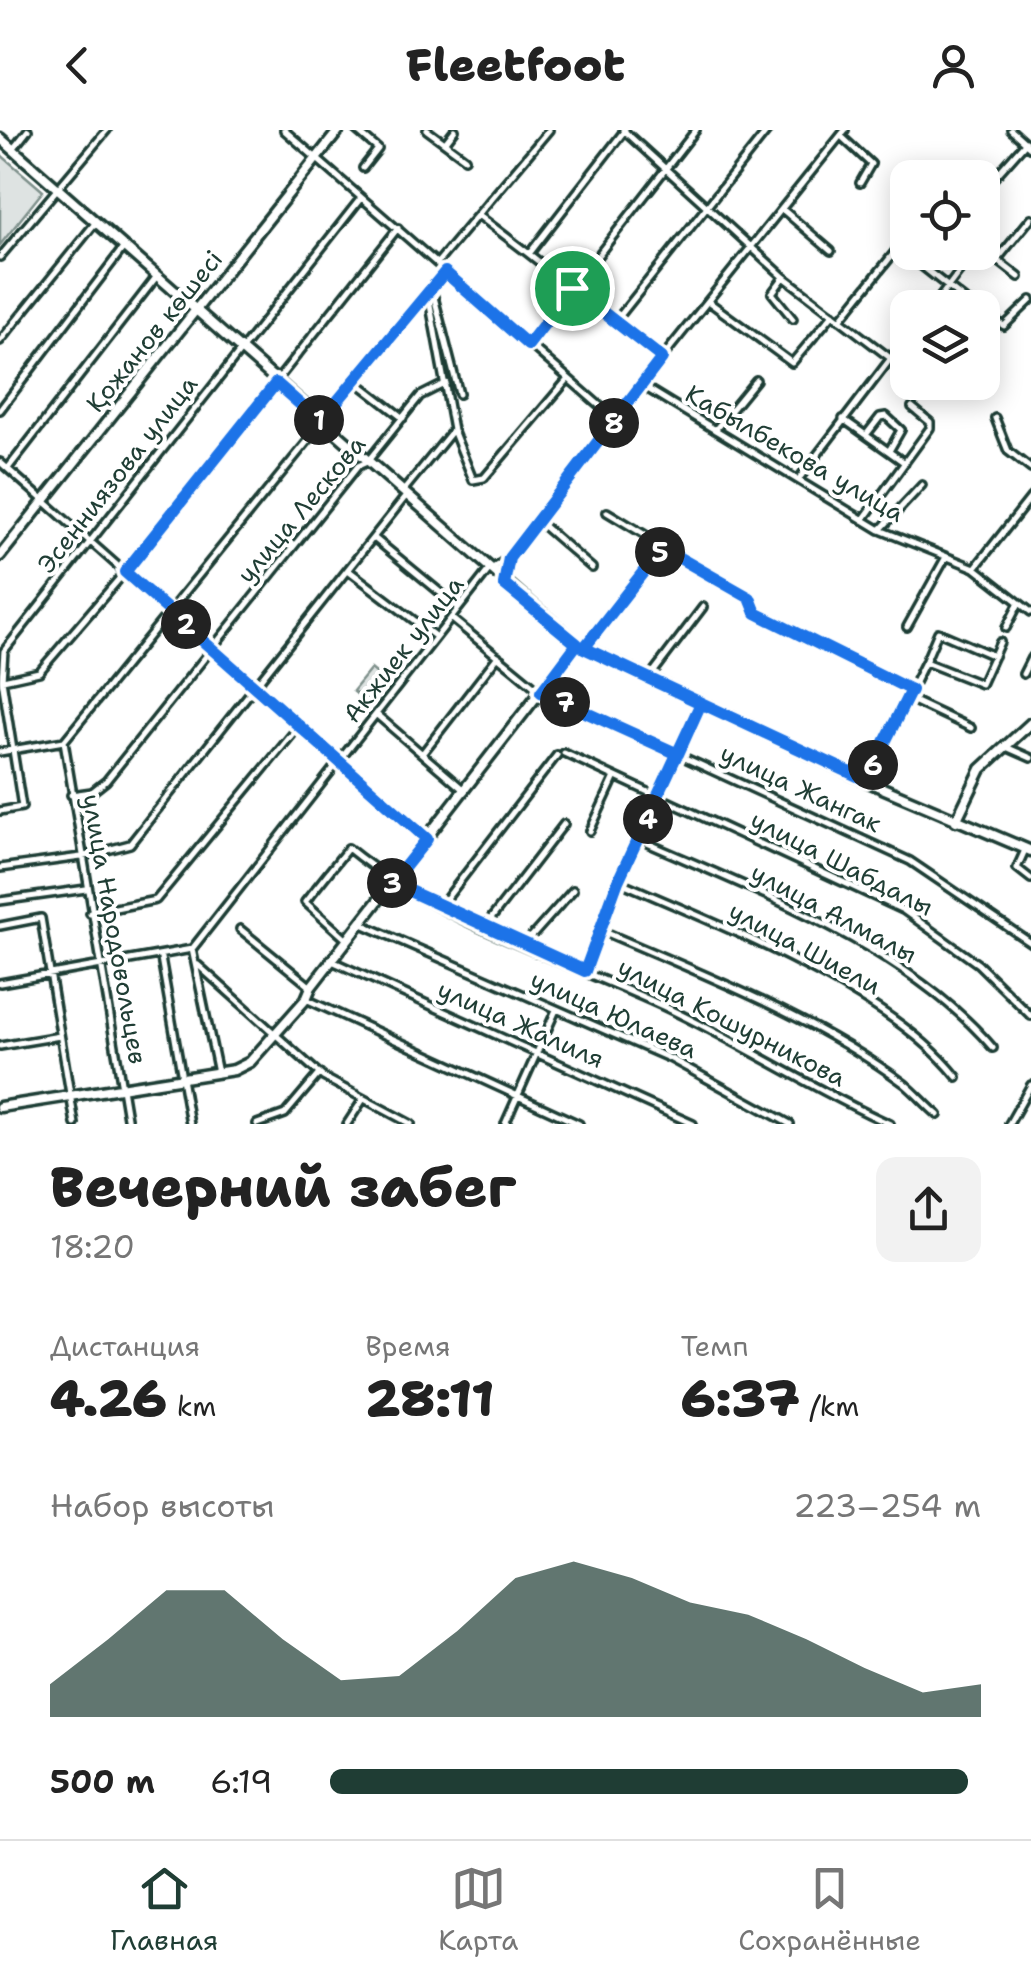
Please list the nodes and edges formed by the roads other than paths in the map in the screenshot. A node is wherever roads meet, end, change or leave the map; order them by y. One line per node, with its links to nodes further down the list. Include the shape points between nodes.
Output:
1 (28, 130): 17 (street)
2 (107, 130): 24 (street)
3 (284, 130): 19 (street)
4 (339, 130): 19 (main road, Қожанов көшесі)
5 (356, 130): 20 (street, via 378,149)
6 (427, 130): 15 (street)
7 (455, 130): 15 (street)
8 (549, 130): 28 (street)
9 (625, 130): 21 (street); 35 (street)
10 (696, 130): 21 (street)
11 (768, 130): 26 (street)
12 (1011, 130): 16 (street)
13 (843, 133): 23 (street, via 871,164); 27 (street, Акжиек улица)
14 (0, 138): 17 (main road)
15 (445, 144): 18 (street)
16 (1028, 145): 22 (street)
17 (13, 149): 24 (main road)
18 (465, 158)
19 (316, 159): 25 (street); 50 (main road, Қожанов көшесі)
20 (363, 168)
21 (665, 170): 26 (street); 45 (street)
22 (1000, 172)
23 (860, 183)
24 (57, 188): 30 (main road); 36 (street)
25 (361, 198): 31 (street); 58 (street, Эсенниязова улица)
26 (707, 206): 33 (street); 54 (street)
27 (782, 209): 33 (street, Акжиек улица); 34 (street)
28 (478, 215): 35 (street); 38 (street)
29 (1031, 218): 44 (street, via 996,260)
30 (96, 222): 32 (main road); 56 (street)
31 (398, 228): 38 (street); 64 (street)
32 (124, 247): 42 (main road); 69 (street)
33 (752, 247): 43 (street); 49 (street, Акжиек улица)
34 (831, 251)
35 (529, 254): 45 (street)
36 (0, 257)
37 (890, 258): 53 (street)
38 (438, 262): 41 (street)
39 (924, 270): 46 (street)
40 (961, 270): 46 (street)
41 (445, 272): 47 (street); 57 (street)
42 (157, 276): 50 (main road); 82 (street)
43 (784, 277): 51 (street); 52 (street, via 772,293)
44 (1020, 277)
45 (572, 288): 54 (street); 57 (street)
46 (947, 290)
47 (430, 292): 62 (street); 65 (street); 67 (street)
48 (1031, 300): 55 (street)
49 (709, 302): 51 (street, via 792,363); 59 (street, Акжиек улица)
50 (195, 311): 58 (main road); 88 (main road, Қожанов көшесі)
51 (833, 314): 53 (street)
52 (793, 319)
53 (840, 320): 60 (street)
54 (615, 322): 59 (street)
55 (1000, 323)
56 (0, 341)
57 (528, 345): 61 (street)
58 (239, 350): 64 (main road); 94 (street, Эсенниязова улица)
59 (662, 358): 66 (street, Акжиек улица)
60 (889, 358): 72 (street)
61 (568, 379): 73 (street); 75 (street, via 476,482)
62 (353, 380): 70 (street); 74 (street)
63 (756, 380): 76 (street)
64 (276, 383): 74 (main road); 103 (street)
65 (446, 383): 70 (street, улица Лескова, via 420,396); 75 (street)
66 (642, 386): 73 (street, Акжиек улица); 76 (street, Кабылбекова улица)
67 (459, 394)
68 (912, 407): 81 (street, via 930,428)
69 (0, 410)
70 (403, 418): 80 (street, улица Лескова)
71 (994, 418): 83 (street, via 1008,451)
72 (843, 419): 77 (street); 84 (street)
73 (616, 420): 91 (street, Акжиек улица)
74 (320, 422): 80 (main road); 108 (street)
75 (453, 430): 86 (street)
76 (715, 430): 84 (street, Кабылбекова улица)
77 (866, 435): 78 (street); 78 (street, via 886,416 902,430)
78 (889, 452): 81 (street)
79 (0, 462): 82 (street)
80 (367, 462): 86 (main road); 115 (street, улица Лескова)
81 (904, 462): 90 (street)
82 (8, 468): 88 (street)
83 (1031, 469)
84 (798, 480): 90 (street, Кабылбекова улица)
85 (922, 485): 92 (street)
86 (404, 494): 93 (street); 102 (main road)
87 (1031, 496): 100 (street)
88 (45, 500): 94 (street); 96 (main road, Қожанов көшесі)
89 (607, 512): 95 (street)
90 (863, 520): 92 (street, Кабылбекова улица)
91 (538, 522): 98 (street, Акжиек улица); 99 (street)
92 (880, 530): 97 (street, Кабылбекова улица)
93 (374, 538): 101 (street); 107 (street)
94 (88, 540): 103 (street); 123 (street, Эсенниязова улица, via 4,651)
95 (662, 548): 116 (street); 125 (street, via 750,598 756,613)
96 (0, 556)
97 (946, 557): 100 (street, Кабылбекова улица); 111 (street)
98 (509, 558): 102 (street, Акжиек улица); 104 (street)
99 (592, 568)
100 (975, 568): 105 (street, Кабылбекова улица)
101 (348, 570): 113 (street); 124 (street)
102 (488, 570): 104 (main road); 107 (street, Акжиек улица)
103 (125, 572): 108 (street); 123 (street, via 39,672)
104 (504, 584): 116 (main road)
105 (1018, 606): 109 (street, Кабылбекова улица); 112 (street)
106 (704, 607): 122 (street)
107 (459, 608): 110 (street, Акжиек улица)
108 (169, 610): 115 (street); 133 (street)
109 (1031, 612)
110 (451, 618): 113 (street, Акжиек улица); 117 (street, улица Жангак)
111 (907, 628)
112 (1006, 628)
113 (436, 637): 129 (street, Акжиек улица)
114 (1000, 642): 118 (street)
115 (212, 646): 124 (street); 144 (street, улица Лескова, via 101,786)
116 (581, 646): 122 (main road); 126 (main road)
117 (498, 656): 126 (street, улица Жангак); 137 (street)
118 (994, 656): 120 (street, via 981,684); 120 (street, via 938,632)
119 (1031, 658): 121 (street)
120 (925, 662): 125 (street)
121 (1023, 674)
122 (649, 678): 128 (main road)
123 (1, 680): 135 (street, Эсенниязова улица)
124 (257, 686): 131 (street); 153 (street, via 130,844)
125 (911, 690): 127 (street)
126 (541, 692): 138 (street, улица Жангак); 143 (main road)
127 (906, 698): 132 (street); 142 (street)
128 (701, 703): 138 (street); 142 (main road)
129 (377, 715): 137 (street); 140 (street, Акжиек улица)
130 (1031, 723): 134 (main road)
131 (299, 726): 140 (street); 162 (street, via 156,900)
132 (971, 728)
133 (64, 741): 135 (street); 144 (street, улица Народовольцев)
134 (1006, 746): 139 (street); 147 (main road, via 980,770)
135 (13, 750): 136 (street); 146 (street, Эсенниязова улица, via 22,807)
136 (0, 752)
137 (422, 754): 143 (street)
138 (678, 754): 145 (street); 169 (street, улица Жангак, via 932,873)
139 (1031, 758)
140 (340, 762): 150 (street); 171 (street, Акжиек улица)
141 (615, 777): 145 (street, улица Шабдалы); 149 (street); 161 (street, улица Шабдалы, via 561,754)
142 (866, 780): 147 (main road)
143 (465, 791): 150 (main road)
144 (71, 795): 153 (street, улица Народовольцев)
145 (659, 796): 151 (street); 182 (street, улица Шабдалы, via 916,918)
146 (0, 811)
147 (956, 822): 152 (main road)
148 (564, 824): 166 (street)
149 (590, 831)
150 (427, 839): 157 (main road)
151 (638, 839): 156 (street); 186 (street, улица Алмалы, via 880,954 964,1014)
152 (1028, 850): 155 (street, via 1018,868)
153 (80, 857): 154 (street); 158 (street, улица Народовольцев)
154 (0, 868)
155 (1031, 879)
156 (618, 881): 167 (street); 190 (street, улица Шиели, via 852,993 916,1035)
157 (392, 883): 161 (street, улица Кошурникова); 163 (main road); 168 (street, улица Кошурникова, via 346,848 306,897)
158 (86, 889): 160 (street); 162 (street, улица Народовольцев)
159 (573, 890): 170 (street)
160 (0, 901)
161 (440, 907): 166 (street, улица Кошурникова)
162 (90, 912): 175 (street, улица Народовольцев)
163 (362, 924): 168 (main road); 181 (street, улица Юлаева)
164 (0, 926): 177 (street, via 41,918)
165 (240, 928): 179 (street)
166 (483, 929): 170 (street, улица Кошурникова)
167 (600, 930): 176 (street); 198 (street, via 839,1043 904,1083)
168 (348, 940): 173 (main road)
169 (1031, 943)
170 (524, 946): 176 (street, улица Кошурникова)
171 (192, 950): 172 (street); 174 (street)
172 (161, 958): 175 (street); 191 (street)
173 (332, 962): 179 (main road); 187 (street, улица Жалиля)
174 (198, 964): 184 (street); 188 (street)
175 (101, 967): 177 (street); 193 (street, улица Народовольцев)
176 (585, 971): 209 (street, улица Кошурникова)
177 (50, 974): 178 (street); 183 (street)
178 (0, 983)
179 (311, 986): 180 (main road)
180 (306, 1000): 184 (main road); 195 (street)
181 (556, 1010): 187 (street); 208 (street, улица Юлаева, via 671,1060)
182 (1031, 1016)
183 (60, 1036): 185 (street); 194 (street)
184 (274, 1036): 188 (main road, via 250,1062); 189 (street)
185 (0, 1046)
186 (993, 1048)
187 (537, 1053): 195 (street); 207 (street, улица Жалиля)
188 (218, 1073): 191 (main road)
189 (319, 1074): 196 (street); 202 (street, via 284,1114)
190 (957, 1077)
191 (184, 1078): 193 (main road); 201 (street)
192 (1031, 1085): 210 (street)
193 (122, 1088): 194 (main road); 200 (street, улица Народовольцев)
194 (70, 1096): 197 (main road); 199 (street)
195 (517, 1097): 205 (street); 206 (street)
196 (362, 1101): 203 (street); 204 (street)
197 (0, 1106)
198 (938, 1116)
199 (75, 1124)
200 (128, 1124)
201 (190, 1124)
202 (256, 1124)
203 (347, 1124)
204 (411, 1124)
205 (505, 1124)
206 (578, 1124)
207 (694, 1124)
208 (790, 1124)
209 (890, 1124)
210 (1009, 1124)

